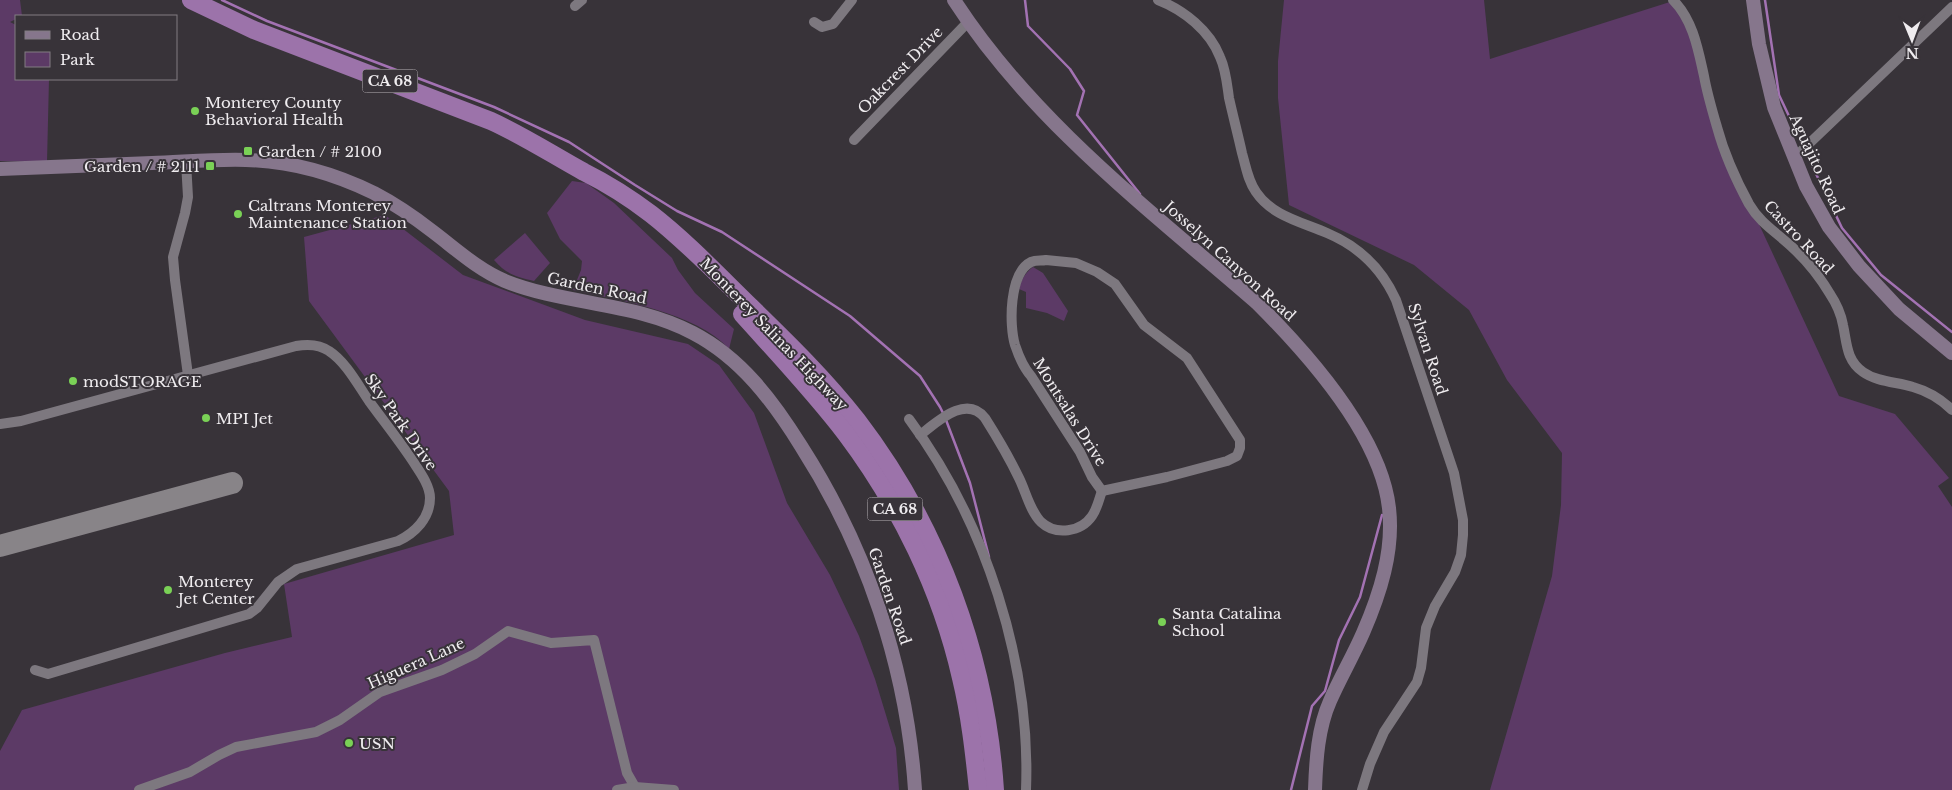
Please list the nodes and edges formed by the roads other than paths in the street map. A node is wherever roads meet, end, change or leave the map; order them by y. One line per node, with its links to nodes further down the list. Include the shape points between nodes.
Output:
1 (191, 0): 14 (highway, Monterey Salinas Highway / CA 68, via 254,30 491,121)
2 (852, 0): 8 (street, via 833,24 822,27)
3 (954, 0): 9 (street, Josselyn Canyon Road)
4 (1673, 0): 17 (street, Castro Road, via 1689,24 1718,130 1744,193 1759,219 1792,247 1829,292 1838,308 1848,354 1855,365 1870,376 1916,387)
5 (1753, 0): 11 (street, Aguajito Road, via 1766,78)
6 (1163, 1): 32 (street, Sylvan Road, via 1193,21 1220,57 1250,183 1264,203 1357,250 1390,286 1454,473 1463,520 1461,555 1426,628 1417,682 1384,732)
7 (1952, 6): 11 (street)
8 (814, 22)
9 (968, 22): 10 (street, Oakcrest Drive); 31 (street, Josselyn Canyon Road, via 1013,78 1081,149 1284,330 1330,385 1376,463 1389,509 1386,563 1374,607 1325,714 1317,757)
10 (854, 140)
11 (1794, 158): 15 (street, Aguajito Road, via 1829,227 1859,266 1899,309)
12 (186, 162): 13 (street, Garden Road); 16 (street, via 188,197 173,257); 28 (street, Garden Road, via 268,162 290,165 353,184 404,211 473,264 502,280 552,296 671,323 707,341 740,367 762,390 815,468 837,507 874,593 893,655 906,716)
13 (0, 169)
14 (584, 172): 24 (highway, Monterey Salinas Highway / CA 68, via 640,214 714,283 826,409 875,475 916,549 948,628 967,704); 29 (highway, Monterey Salinas Highway / CA 68, via 603,181 650,214 767,322 834,393 887,463 930,540 964,623 985,709)
15 (1952, 353)
16 (188, 375): 19 (street, Sky Park Drive); 22 (street, Sky Park Drive, via 296,346 314,345 327,350 350,375 416,466 430,496 426,516 413,532 398,541 297,569 278,582 249,614 48,674)
17 (1952, 410)
18 (909, 419): 20 (street)
19 (0, 424)
20 (920, 435): 21 (street, via 956,410 968,408 980,412 1006,453 1035,513 1050,528 1065,531 1082,525 1092,515); 30 (street, via 947,477 970,524 1005,622 1022,707)
21 (1102, 491): 21 (street, Montsalas Drive, via 1025,369 1015,344 1015,283 1030,262 1076,263 1115,284 1144,325 1187,358 1240,440 1240,448 1234,458 1167,478)
22 (35, 670)
23 (635, 786): 25 (street, Higuera Lane, via 627,773 594,640 551,643 508,631 475,654 442,670 380,692 340,720 316,732 236,747 190,772); 26 (street); 27 (street)
24 (978, 788)
25 (139, 790)
26 (617, 790)
27 (674, 790)
28 (914, 790)
29 (995, 790)
30 (1026, 790)
31 (1316, 790)
32 (1362, 790)

